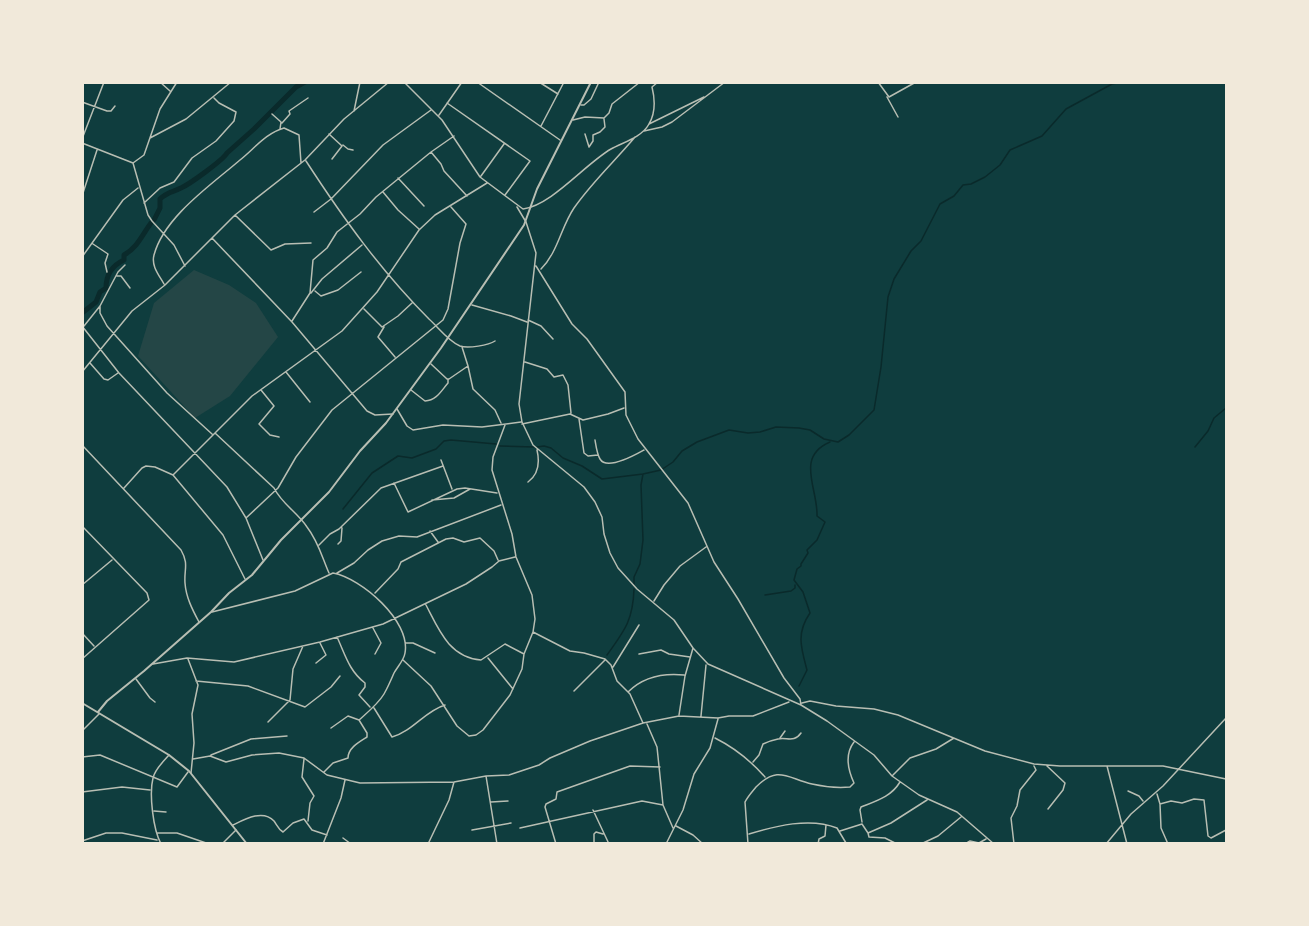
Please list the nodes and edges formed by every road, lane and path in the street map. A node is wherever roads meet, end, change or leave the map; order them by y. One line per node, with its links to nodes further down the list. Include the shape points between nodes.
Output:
1 (104, 82): 29 (street)
2 (160, 82): 19 (street)
3 (177, 82): 19 (street)
4 (231, 82): 23 (street)
5 (360, 82): 31 (street)
6 (389, 82): 31 (street)
7 (404, 82): 30 (street)
8 (462, 82): 26 (street)
9 (477, 82): 39 (street)
10 (539, 82): 20 (street)
11 (564, 82): 20 (street)
12 (591, 82): 27 (street)
13 (599, 82): 27 (street, via 591,99)
14 (640, 82): 35 (street, via 612,104)
15 (658, 82): 38 (street, via 652,87 654,109)
16 (725, 82): 21 (street)
17 (878, 82): 22 (street)
18 (916, 82): 22 (street)
19 (171, 91): 46 (street)
20 (558, 94): 39 (street)
21 (708, 96): 38 (street); 41 (street, via 672,122)
22 (887, 96): 34 (street)
23 (214, 98): 46 (street); 70 (street, via 236,112 234,121 212,145 192,158 174,182 160,188)
24 (308, 98): 37 (street, via 291,108)
25 (82, 102): 29 (street)
26 (447, 103): 33 (street); 50 (street)
27 (581, 105): 36 (street)
28 (115, 106): 29 (street, via 109,111)
29 (95, 107): 47 (street)
30 (432, 109): 33 (street); 69 (street, via 383,145)
31 (354, 111): 42 (street)
32 (272, 114): 37 (street)
33 (439, 115): 44 (street)
34 (898, 117)
35 (604, 118): 36 (street); 43 (street, via 605,127 593,135 589,147)
36 (573, 120): 48 (street)
37 (282, 123): 40 (street)
38 (650, 124): 41 (street)
39 (541, 126): 48 (street)
40 (279, 129): 58 (street, via 298,134); 80 (street, via 200,194)
41 (643, 132): 45 (street)
42 (329, 134): 51 (street); 56 (street)
43 (585, 134)
44 (454, 136): 54 (street); 60 (street)
45 (635, 137): 74 (street, via 598,157); 89 (street, via 584,194 547,263)
46 (150, 138): 57 (street, via 144,155)
47 (82, 139)
48 (561, 142): 74 (street)
49 (82, 143): 52 (street)
50 (505, 143): 60 (street); 68 (street, via 530,161)
51 (342, 145): 53 (street); 55 (street)
52 (97, 149): 57 (street); 62 (street)
53 (353, 150)
54 (431, 152): 59 (street); 67 (street)
55 (332, 159)
56 (305, 160): 58 (street); 69 (street)
57 (133, 163): 64 (street)
58 (301, 164): 76 (street)
59 (398, 177): 65 (street); 71 (street)
60 (480, 177): 63 (street)
61 (82, 182): 62 (street)
62 (86, 183): 66 (street)
63 (487, 183): 67 (street); 68 (street)
64 (139, 188): 70 (street); 82 (street, via 123,200)
65 (382, 191): 78 (street); 79 (street)
66 (82, 196)
67 (468, 196): 72 (street)
68 (504, 196): 73 (street)
69 (331, 199): 75 (street); 78 (street)
70 (144, 203): 80 (street, via 152,222)
71 (424, 206)
72 (450, 206): 79 (street); 105 (street, via 466,224 448,309)
73 (517, 207): 74 (street); 77 (street)
74 (530, 208): 77 (street)
75 (314, 212)
76 (235, 215): 81 (street); 83 (street, via 271,250 287,243)
77 (526, 222): 88 (street, via 535,248); 99 (street)
78 (348, 224): 84 (street); 97 (street, via 313,260)
79 (419, 230): 92 (street)
80 (164, 233): 87 (street); 94 (street, via 153,259)
81 (212, 237): 87 (street); 103 (street)
82 (92, 243): 85 (street); 90 (street, via 108,254)
83 (311, 243)
84 (363, 245): 92 (street); 96 (street, via 322,279)
85 (82, 257)
86 (125, 265): 93 (street)
87 (185, 266): 94 (street)
88 (535, 266): 89 (street); 102 (street)
89 (539, 270): 127 (street, via 572,324 588,339 625,392)
90 (107, 272)
91 (361, 272): 96 (street, via 336,291 321,296)
92 (388, 275): 98 (street); 101 (street)
93 (117, 277): 95 (street, via 121,276); 100 (street)
94 (165, 285): 107 (street, via 132,311)
95 (130, 288)
96 (314, 291): 97 (street)
97 (310, 293): 103 (street)
98 (412, 303): 105 (street); 106 (street)
99 (471, 304): 102 (street); 108 (street)
100 (100, 306): 104 (street); 107 (street)
101 (363, 309): 106 (street); 113 (street, via 342,331)
102 (528, 321): 109 (street, via 541,326); 116 (street)
103 (292, 322): 113 (street)
104 (83, 326): 112 (street)
105 (436, 326): 108 (street); 114 (street)
106 (384, 327): 114 (street, via 378,337)
107 (114, 333): 112 (street); 134 (street, via 167,393)
108 (448, 337): 111 (street); 117 (street)
109 (553, 339)
110 (495, 340): 111 (street)
111 (462, 346): 118 (street)
112 (100, 350): 115 (street); 121 (street)
113 (315, 350): 119 (street); 125 (street)
114 (395, 357): 125 (street)
115 (90, 362): 120 (street); 121 (street, via 104,379)
116 (524, 362): 130 (street, via 547,369 554,377 563,375); 132 (street, via 519,408)
117 (430, 363): 122 (street); 124 (street)
118 (468, 366): 122 (street); 133 (street, via 473,389)
119 (285, 371): 123 (street); 126 (street)
120 (82, 372)
121 (119, 373): 140 (street)
122 (448, 379): 124 (street, via 439,396 429,401)
123 (260, 389): 134 (street); 135 (street, via 274,406 259,424)
124 (411, 390): 128 (street)
125 (352, 393): 129 (street, via 371,413); 150 (street, via 332,410)
126 (310, 402)
127 (625, 407): 131 (street, via 592,418); 139 (street, via 630,425)
128 (397, 408): 129 (street); 133 (street, via 413,430 443,425)
129 (393, 414): 155 (street, via 329,492)
130 (572, 414): 131 (street); 132 (street)
131 (579, 418): 141 (street, via 584,453)
132 (522, 423): 133 (street); 138 (street)
133 (504, 424): 151 (street, via 491,466)
134 (214, 434): 140 (street); 150 (street)
135 (279, 437)
136 (594, 440): 141 (street)
137 (82, 446): 147 (street)
138 (537, 449): 145 (street, via 539,466); 172 (street, via 589,493 601,513 604,537 614,563)
139 (645, 449): 141 (street, via 610,464 603,463); 162 (street, via 688,503)
140 (195, 453): 144 (street); 154 (street, via 227,487)
141 (598, 455)
142 (441, 460): 143 (street)
143 (443, 466): 146 (street); 149 (street)
144 (173, 475): 147 (street, via 144,467); 169 (street, via 222,535)
145 (528, 482)
146 (393, 483): 152 (street, via 408,512); 157 (street, via 379,490)
147 (123, 489): 176 (street, via 181,550 187,565 188,601)
148 (471, 489): 149 (street); 151 (street); 152 (street, via 454,498)
149 (453, 490): 152 (street)
150 (275, 491): 154 (street); 155 (street)
151 (498, 493): 153 (street)
152 (431, 500)
153 (501, 505): 158 (street); 163 (street)
154 (246, 518): 165 (street)
155 (301, 519): 161 (street); 165 (street)
156 (82, 526): 164 (street)
157 (342, 527): 160 (street); 161 (street)
158 (430, 531): 159 (street); 167 (street, via 417,537 399,536 382,541)
159 (438, 542): 166 (street, via 480,538); 171 (street, via 401,561)
160 (338, 544)
161 (318, 545): 168 (street)
162 (706, 546): 172 (street, via 680,566); 212 (street)
163 (516, 557): 166 (street); 179 (street, via 534,603)
164 (113, 559): 170 (street); 185 (street, via 147,593 149,600)
165 (264, 561): 169 (street)
166 (499, 561): 173 (street, via 466,584)
167 (336, 573): 168 (street); 171 (street)
168 (330, 574): 174 (street, via 295,591)
169 (245, 580): 174 (street)
170 (82, 585)
171 (374, 594): 175 (street)
172 (653, 603): 186 (street, via 674,620)
173 (426, 604): 175 (street); 191 (street, via 452,647 478,660)
174 (212, 612): 176 (street)
175 (396, 620): 178 (street); 183 (street)
176 (199, 623): 199 (street)
177 (639, 625): 200 (street)
178 (372, 627): 181 (street); 188 (street, via 381,643)
179 (533, 632): 189 (street); 195 (street, via 570,651)
180 (82, 633): 185 (street)
181 (337, 637): 182 (street); 214 (street, via 348,664 365,683 359,695)
182 (320, 642): 184 (street); 197 (street, via 326,655)
183 (405, 643): 187 (street); 196 (street)
184 (303, 645): 193 (street, via 234,662); 208 (street, via 293,669)
185 (94, 647): 194 (street)
186 (693, 648): 192 (street); 198 (street)
187 (435, 653)
188 (375, 654)
189 (524, 654): 191 (street, via 505,644); 205 (street)
190 (639, 654): 192 (street, via 661,650)
191 (488, 657): 205 (street)
192 (691, 657): 202 (street)
193 (187, 658): 199 (street); 204 (street)
194 (82, 659)
195 (605, 659): 200 (street); 206 (street)
196 (402, 660): 213 (street, via 431,686); 214 (street)
197 (316, 663)
198 (706, 663): 210 (street); 217 (street)
199 (152, 664): 203 (street)
200 (612, 668): 207 (street, via 616,681)
201 (340, 676): 208 (street, via 305,706)
202 (685, 676): 207 (street, via 653,678); 216 (street)
203 (136, 678): 209 (street); 215 (street)
204 (196, 681): 208 (street, via 248,686); 236 (street)
205 (513, 688): 213 (street, via 491,722 472,736 457,726)
206 (574, 691)
207 (628, 692): 222 (street)
208 (290, 700): 221 (street)
209 (155, 702)
210 (790, 702): 212 (street); 218 (street, via 753,716)
211 (82, 703): 215 (street)
212 (801, 704): 230 (street, via 885,711); 231 (street)
213 (445, 705): 214 (street, via 393,737)
214 (372, 708): 220 (street)
215 (99, 712): 225 (street); 232 (street)
216 (679, 716): 217 (street); 222 (street)
217 (701, 717): 218 (street)
218 (718, 718): 228 (street)
219 (1227, 718): 242 (street)
220 (358, 720): 223 (street, via 348,716); 244 (street, via 367,737 355,745 348,758 333,763)
221 (268, 722)
222 (645, 723): 241 (street, via 657,747); 245 (street, via 590,741 527,770)
223 (331, 728)
224 (785, 731): 229 (street)
225 (82, 732)
226 (801, 733): 229 (street, via 791,740)
227 (287, 736): 233 (street, via 251,739)
228 (714, 738): 237 (street); 272 (street, via 694,774 687,802)
229 (779, 738): 237 (street, via 762,745)
230 (954, 738): 238 (street, via 986,752); 246 (street, via 909,758)
231 (854, 741): 246 (street, via 874,755); 247 (street, via 848,753 854,783 850,788 814,784 780,774)
232 (169, 755): 243 (street); 248 (street)
233 (210, 756): 235 (street, via 223,762 268,753); 236 (street)
234 (82, 757): 248 (street, via 100,755)
235 (304, 758): 244 (street); 268 (street, via 301,774 314,796)
236 (193, 759): 243 (street)
237 (752, 762): 247 (street)
238 (1034, 764): 239 (street); 312 (street, via 1036,770 1020,790 1011,818)
239 (1047, 765): 240 (street); 263 (street, via 1065,783)
240 (1107, 766): 242 (street); 276 (street)
241 (660, 767): 262 (street); 270 (street, via 630,766 557,792 556,799 545,805)
242 (1179, 769): 249 (street); 256 (street)
243 (190, 772): 248 (street, via 177,787); 274 (street)
244 (323, 773): 250 (street)
245 (486, 776): 252 (street); 259 (street)
246 (892, 776): 251 (street)
247 (765, 777): 287 (street, via 745,802)
248 (153, 778): 253 (street)
249 (1227, 779)
250 (345, 780): 252 (street); 286 (street)
251 (900, 781): 257 (street); 271 (street, via 880,801 861,807)
252 (454, 782): 298 (street)
253 (152, 790): 255 (street, via 122,787); 265 (street)
254 (1128, 791): 260 (street)
255 (82, 792)
256 (1156, 793): 260 (street); 261 (street)
257 (928, 800): 267 (street); 283 (street)
258 (508, 801): 259 (street)
259 (491, 802): 275 (street)
260 (1144, 802): 276 (street)
261 (1160, 804): 281 (street, via 1203,799 1209,837); 315 (street, via 1160,823)
262 (663, 805): 264 (street, via 642,801); 278 (street)
263 (1048, 808)
264 (593, 810): 270 (street); 285 (street)
265 (153, 811): 266 (street); 284 (street)
266 (166, 812)
267 (962, 816): 289 (street); 309 (street, via 938,836)
268 (308, 822): 274 (street, via 299,819 281,832 270,818 256,816); 286 (street, via 312,830)
269 (511, 822): 275 (street)
270 (549, 823): 277 (street); 300 (street)
271 (863, 824): 282 (street); 283 (street)
272 (675, 825): 278 (street); 304 (street)
273 (826, 825): 282 (street); 287 (street, via 796,824); 306 (street, via 826,834)
274 (232, 826): 279 (street)
275 (495, 826): 280 (street); 299 (street)
276 (1121, 826): 313 (street); 314 (street)
277 (520, 828)
278 (673, 829): 303 (street)
279 (236, 830): 294 (street); 295 (street)
280 (472, 830)
281 (1227, 830)
282 (840, 831): 307 (street)
283 (868, 832): 308 (street, via 869,837)
284 (157, 833): 290 (street); 293 (street, via 177,833)
285 (604, 834): 301 (street, via 596,832); 302 (street)
286 (327, 835): 296 (street)
287 (748, 835): 305 (street)
288 (343, 838): 297 (street)
289 (988, 838): 310 (street); 311 (street)
290 (159, 840): 291 (street, via 122,832); 292 (street)
291 (82, 842)
292 (161, 843)
293 (209, 843)
294 (222, 843)
295 (247, 843)
296 (323, 843)
297 (351, 843)
298 (428, 843)
299 (497, 843)
300 (556, 843)
301 (594, 843)
302 (609, 843)
303 (666, 843)
304 (704, 843)
305 (748, 843)
306 (818, 843)
307 (846, 843)
308 (897, 843)
309 (921, 843)
310 (965, 843)
311 (994, 843)
312 (1014, 843)
313 (1106, 843)
314 (1127, 843)
315 (1168, 843)

